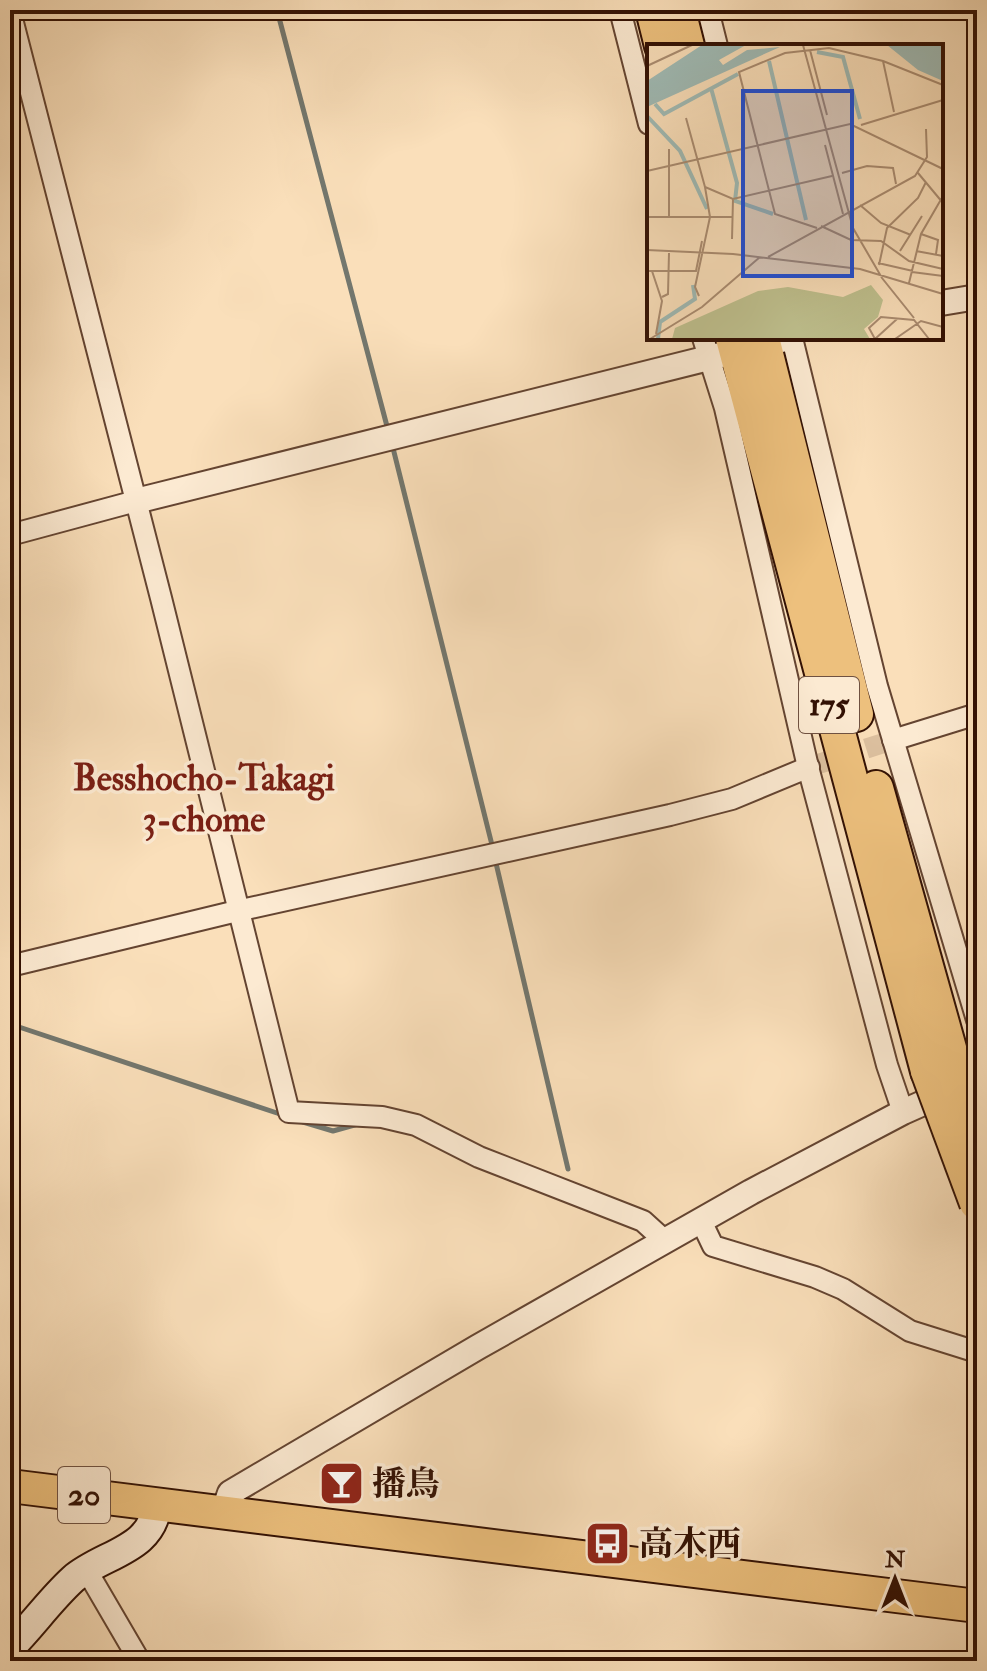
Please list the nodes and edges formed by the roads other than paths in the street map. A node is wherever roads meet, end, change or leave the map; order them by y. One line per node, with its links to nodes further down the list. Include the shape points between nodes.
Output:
1 (678, 10): 6 (highway)
2 (708, 10): 7 (street)
3 (10, 11): 12 (street)
4 (633, 14): 5 (highway); 8 (street)
5 (660, 44)
6 (686, 44)
7 (716, 44)
8 (647, 110)
9 (977, 297): 10 (street)
10 (943, 303)
11 (749, 343): 12 (street); 15 (street); 16 (street, via 725,408); 20 (highway, 175)
12 (136, 501): 13 (street); 17 (street)
13 (10, 535)
14 (977, 714): 15 (street)
15 (893, 740): 19 (street)
16 (809, 767): 17 (street, via 732,799 670,815); 21 (street)
17 (237, 911): 18 (street); 25 (street, via 289,1112 382,1117 416,1125 479,1157 643,1221)
18 (10, 966)
19 (977, 1020)
20 (952, 1070): 21 (street); 22 (highway, 175, bridge); 23 (highway, 175, bridge)
21 (903, 1112): 24 (street)
22 (977, 1129)
23 (977, 1203)
24 (702, 1223): 25 (street); 26 (street, via 713,1246 815,1277 910,1331)
25 (665, 1241): 29 (street, via 230,1493)
26 (977, 1352)
27 (10, 1486): 28 (main road, 20)
28 (157, 1504): 29 (main road, 20); 30 (main road, via 156,1520 141,1541)
29 (223, 1513): 31 (main road, 20)
30 (87, 1571): 32 (main road); 33 (street)
31 (977, 1606)
32 (11, 1644)
33 (139, 1660)

